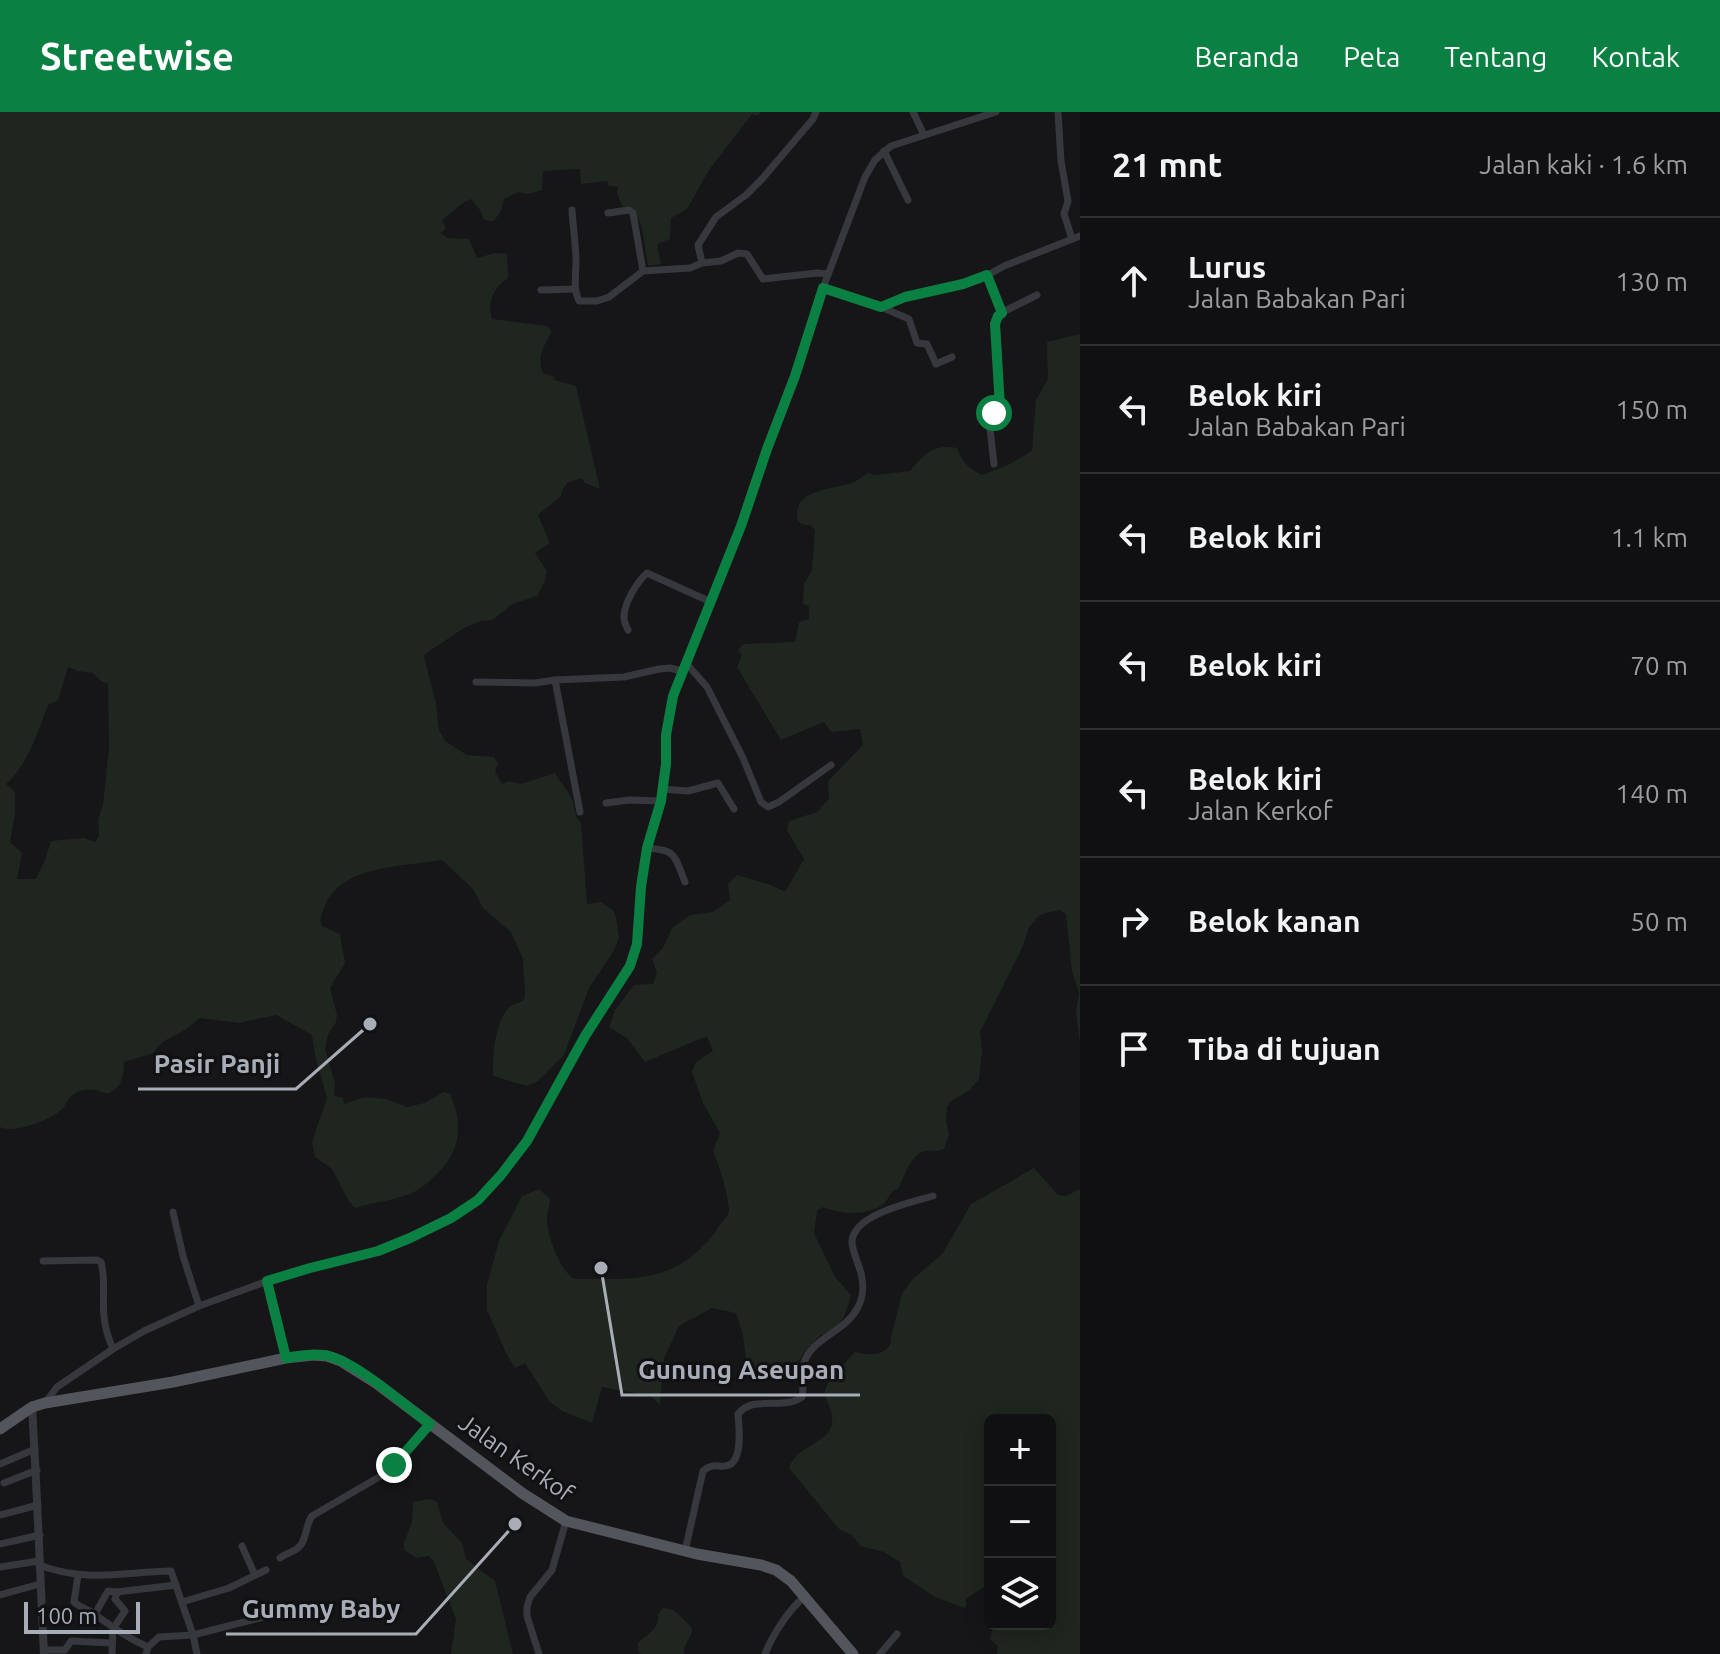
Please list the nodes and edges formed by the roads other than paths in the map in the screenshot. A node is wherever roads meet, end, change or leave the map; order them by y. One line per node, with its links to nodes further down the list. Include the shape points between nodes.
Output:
1 (816, 112): 12 (street, via 762,179 716,217 698,245)
2 (913, 112): 6 (street)
3 (996, 112): 5 (street)
4 (1058, 112): 11 (street, via 1068,201 1064,214)
5 (982, 114): 6 (street)
6 (924, 135): 7 (street)
7 (884, 151): 8 (street); 14 (street, via 865,177)
8 (908, 200)
9 (572, 210): 17 (street)
10 (608, 213): 13 (street, via 633,213)
11 (1076, 237): 15 (street)
12 (702, 263): 13 (street); 14 (street, via 743,253 763,279)
13 (643, 271): 17 (street, via 605,299 579,301)
14 (828, 274): 16 (street)
15 (987, 275): 20 (street); 21 (street)
16 (823, 288): 20 (street); 24 (street)
17 (575, 289): 18 (street)
18 (541, 290)
19 (1037, 295): 21 (street)
20 (881, 307): 22 (street, via 909,319 915,339 927,344 934,363)
21 (1002, 313): 23 (street, via 995,324 1000,405 989,420)
22 (952, 357)
23 (994, 464)
24 (711, 602): 25 (street, via 647,573 625,611); 26 (street)
25 (628, 630)
26 (684, 667): 27 (street); 29 (street, via 707,687 764,805 779,802); 30 (street, via 673,696)
27 (555, 680): 28 (street); 34 (street)
28 (476, 682)
29 (831, 765)
30 (662, 789): 31 (street); 33 (street, via 688,791 718,783)
31 (661, 801): 32 (street); 35 (street)
32 (606, 803)
33 (734, 809)
34 (580, 812)
35 (647, 848): 36 (street, via 672,853); 40 (street, via 630,966 527,1141 491,1186 463,1210 410,1238 368,1255)
36 (685, 882)
37 (933, 1196): 58 (street, via 895,1207 857,1227 852,1244 864,1285 858,1309 806,1359 799,1400 749,1404 738,1414 739,1446 733,1462 703,1471)
38 (173, 1212): 41 (street)
39 (43, 1261): 42 (street, via 101,1262 103,1313)
40 (267, 1281): 41 (street); 43 (street)
41 (199, 1306): 42 (street)
42 (113, 1349): 44 (street, via 57,1387)
43 (286, 1358): 44 (main road, Jalan Kerkof); 46 (main road, Jalan Kerkof, via 327,1356 341,1361)
44 (45, 1403): 45 (main road, Jalan Kerkof)
45 (32, 1407): 47 (main road, Jalan Kerkof); 48 (street)
46 (430, 1424): 54 (main road, Jalan Kerkof); 59 (street, via 386,1473 312,1516 303,1542)
47 (0, 1429)
48 (35, 1449): 49 (street); 50 (street)
49 (0, 1464)
50 (37, 1470): 51 (street); 52 (street)
51 (4, 1483)
52 (38, 1505): 53 (street); 55 (street)
53 (0, 1515)
54 (566, 1521): 58 (main road, Jalan Kerkof); 83 (street, via 552,1570 527,1607)
55 (40, 1535): 56 (street); 60 (street)
56 (0, 1544)
57 (242, 1546): 64 (street)
58 (685, 1551): 71 (main road, Jalan Kerkof, via 771,1567)
59 (280, 1558)
60 (39, 1563): 61 (street); 63 (street); 66 (street)
61 (0, 1567)
62 (266, 1570): 64 (street)
63 (78, 1575): 65 (street); 74 (street, via 74,1602)
64 (255, 1575): 72 (street)
65 (110, 1576): 67 (street, via 171,1571); 68 (street)
66 (40, 1584): 70 (street); 80 (street)
67 (176, 1585): 69 (street); 72 (street)
68 (108, 1591): 69 (street); 74 (street)
69 (117, 1592): 75 (street, via 115,1599 125,1612)
70 (0, 1595)
71 (804, 1597): 84 (street); 85 (main road, Jalan Kerkof)
72 (182, 1602): 77 (street)
73 (299, 1608): 77 (street)
74 (95, 1614): 75 (street)
75 (113, 1629): 78 (street); 79 (street)
76 (897, 1634): 86 (street)
77 (193, 1635): 79 (street, via 159,1637); 82 (street)
78 (112, 1643): 80 (street, via 71,1641 65,1650); 81 (street)
79 (147, 1651)
80 (44, 1652)
81 (112, 1654)
82 (197, 1654)
83 (539, 1654)
84 (765, 1654)
85 (853, 1654)
86 (880, 1654)

